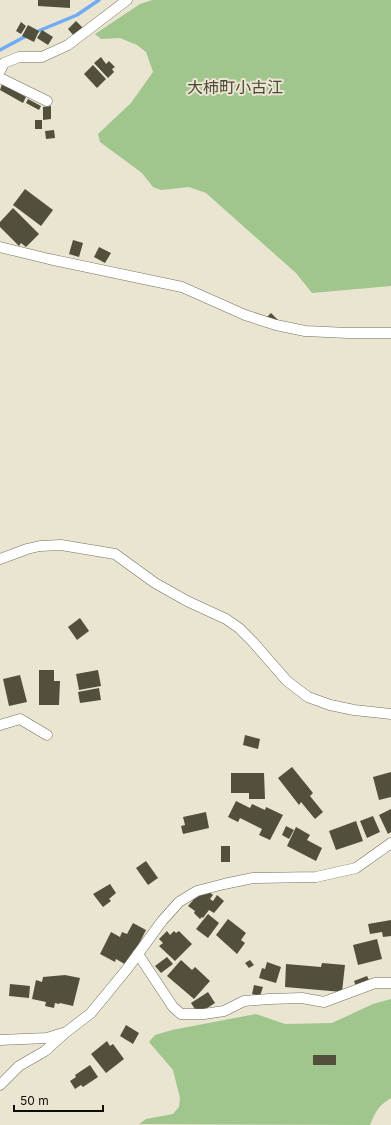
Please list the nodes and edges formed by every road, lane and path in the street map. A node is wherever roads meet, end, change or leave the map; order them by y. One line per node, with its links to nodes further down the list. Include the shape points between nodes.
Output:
1 (127, 0): 2 (street, via 68,45 42,57 19,57 4,63)
2 (0, 71)
3 (0, 78): 4 (street)
4 (47, 101)
5 (0, 247): 6 (street, via 49,260 182,287 245,315 305,332)
6 (391, 333)
7 (0, 560): 8 (street, via 40,546 61,546 115,554 155,583 239,628 287,681 308,697 354,710)
8 (391, 714)
9 (0, 725): 10 (street, via 20,720)
10 (47, 735)
11 (391, 843): 12 (street, via 356,868 341,872 316,877 253,878 198,891 175,907)
12 (138, 954): 13 (street, via 173,1007 181,1014 224,1011 244,1001 302,998 324,1002 375,983); 14 (street, via 91,1013)
13 (391, 983)
14 (65, 1033): 15 (street, via 48,1038); 16 (street, via 46,1051 19,1066)
15 (0, 1040)
16 (0, 1085)

